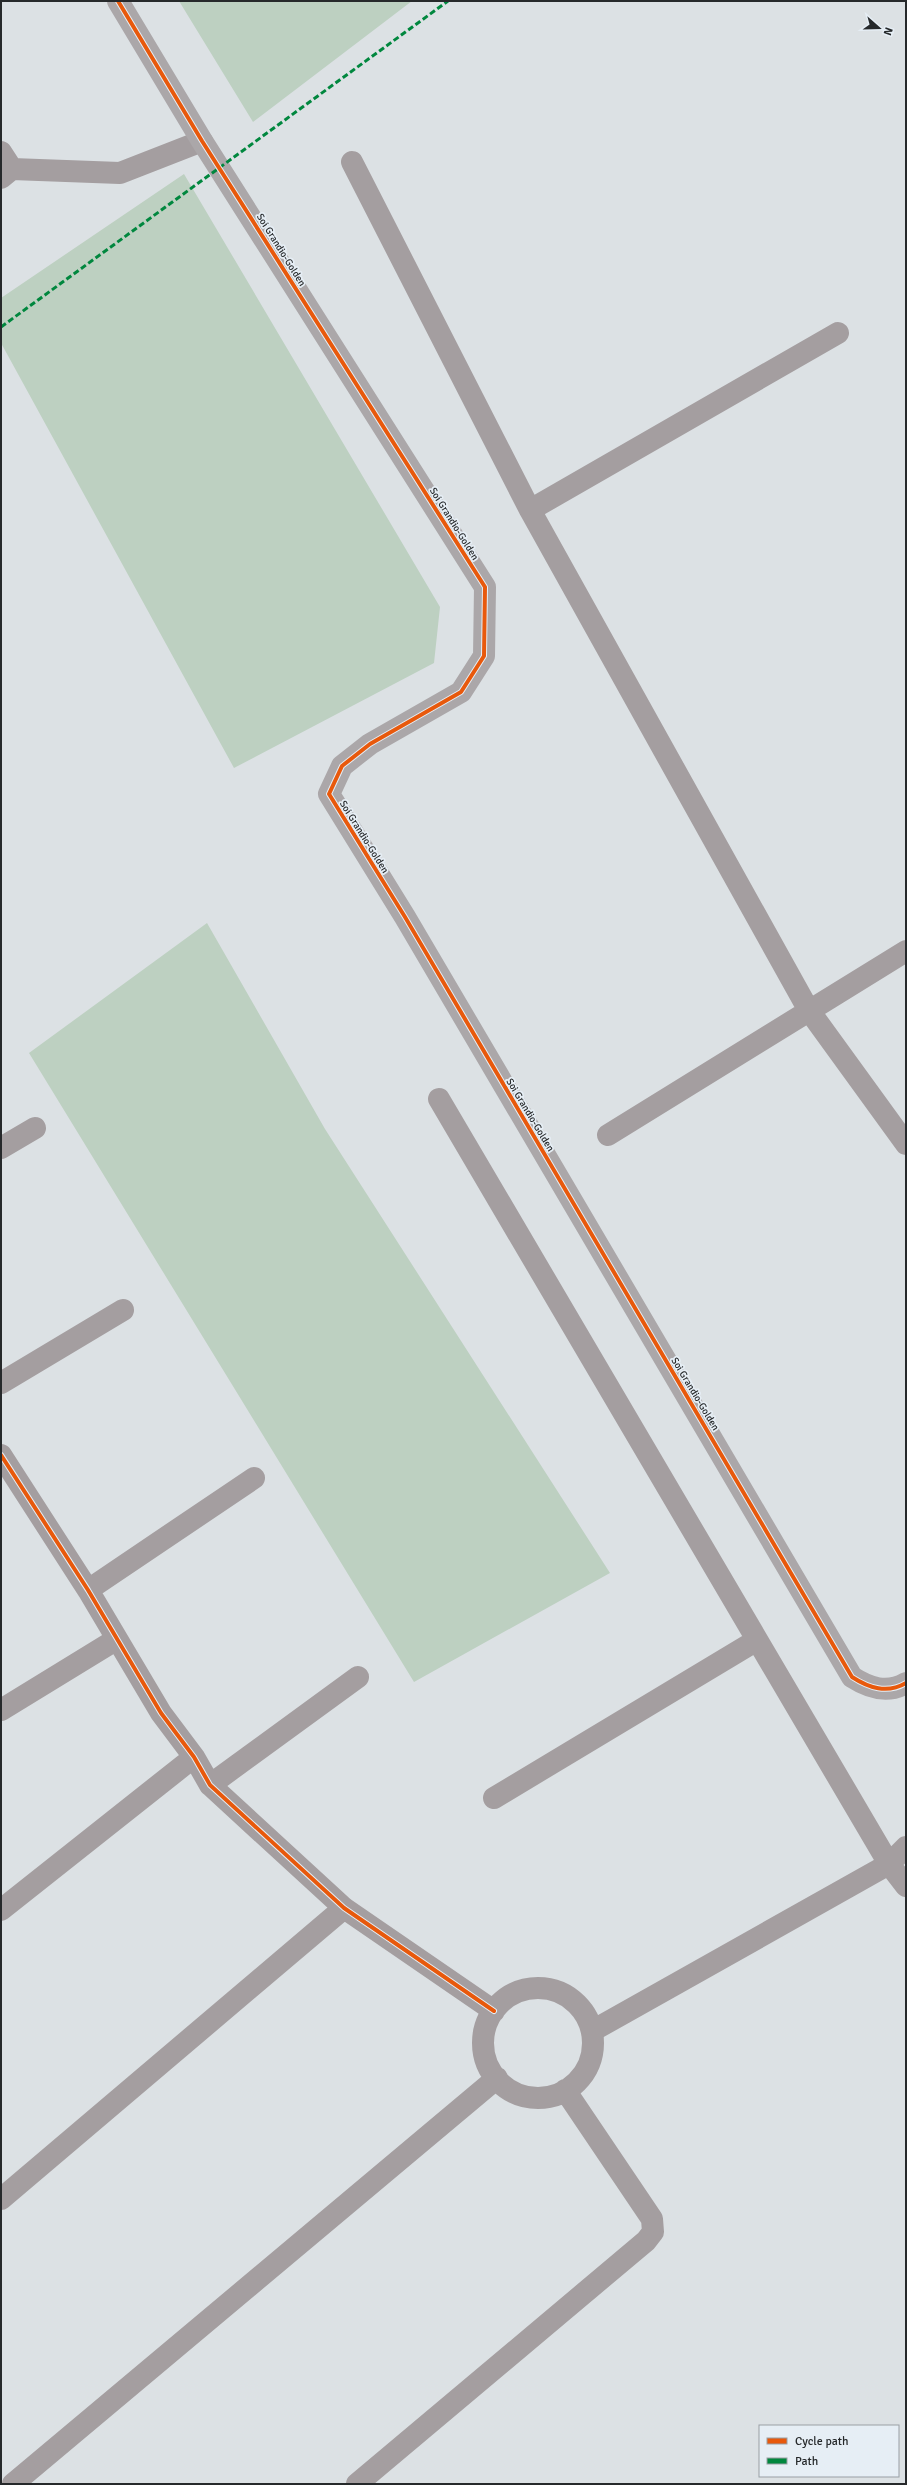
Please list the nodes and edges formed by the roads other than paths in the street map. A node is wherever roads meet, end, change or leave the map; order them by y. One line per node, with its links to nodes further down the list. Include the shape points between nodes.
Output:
1 (118, 1): 2 (street, Soi Grandio-Golden)
2 (202, 141): 4 (street, via 120,173); 22 (street, Soi Grandio-Golden, via 485,587 484,656 461,692 370,744 342,766 329,794 405,918 852,1677 873,1688 898,1688)
3 (352, 162): 6 (street)
4 (5, 167)
5 (838, 334): 6 (street)
6 (530, 510): 8 (street)
7 (906, 951): 8 (street)
8 (808, 1009): 11 (street); 12 (street)
9 (439, 1099): 20 (street)
10 (35, 1128): 13 (street)
11 (608, 1135)
12 (906, 1144)
13 (1, 1148)
14 (123, 1310): 15 (street)
15 (1, 1383)
16 (3, 1462): 18 (street)
17 (254, 1478): 18 (street)
18 (88, 1590): 19 (street)
19 (117, 1639): 23 (street); 24 (street, via 161,1713)
20 (757, 1640): 26 (street); 28 (street)
21 (358, 1677): 25 (street)
22 (906, 1683)
23 (1, 1710)
24 (194, 1757): 25 (street); 31 (street)
25 (210, 1785): 30 (street)
26 (494, 1798)
27 (906, 1847): 28 (street)
28 (898, 1862): 29 (street); 33 (street)
29 (906, 1886)
30 (344, 1908): 32 (street); 36 (street)
31 (1, 1910)
32 (494, 2011): 33 (street, via 502,2001 517,1992 534,1988 552,1989 567,1996 581,2008 590,2022); 34 (street, via 484,2033 484,2053 490,2070)
33 (592, 2031): 35 (street, via 591,2057 584,2073)
34 (497, 2078): 35 (street, via 518,2094 537,2098 555,2095); 37 (street)
35 (565, 2090): 38 (street, via 652,2219 653,2232 646,2241)
36 (1, 2199)
37 (13, 2484)
38 (357, 2484)

